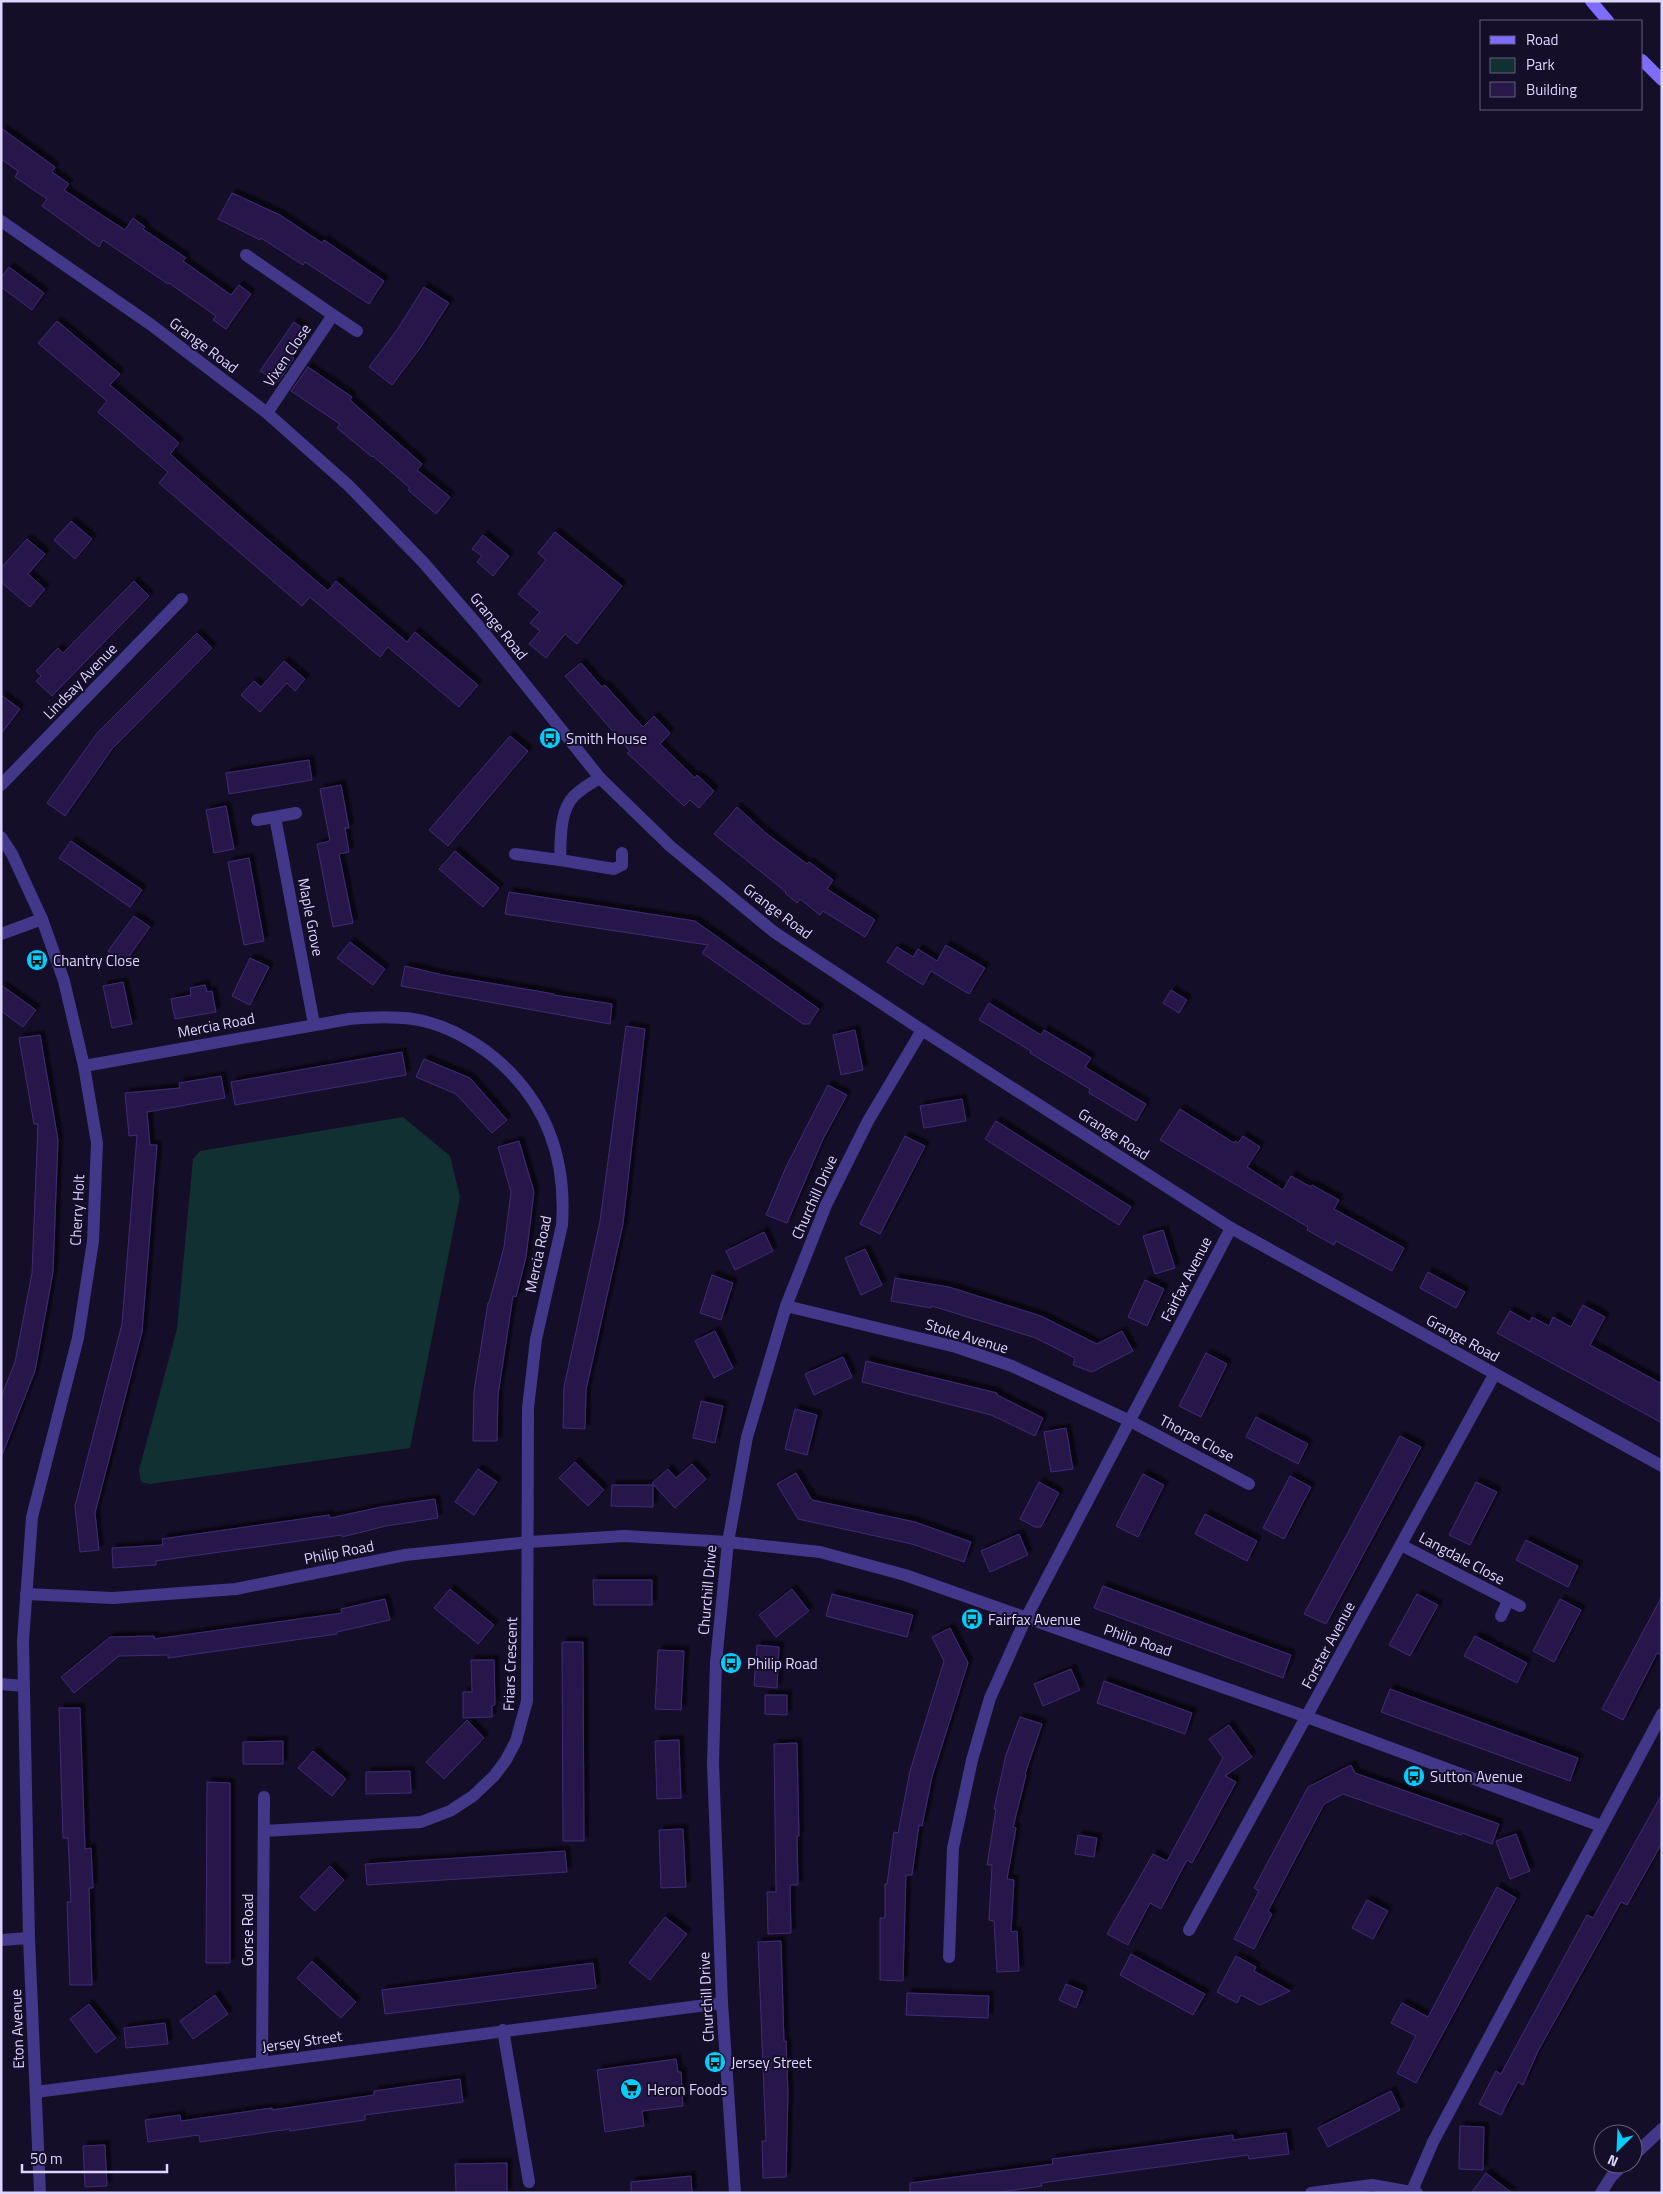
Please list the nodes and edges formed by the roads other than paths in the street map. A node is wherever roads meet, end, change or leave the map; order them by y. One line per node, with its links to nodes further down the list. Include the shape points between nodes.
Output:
1 (1591, 1): 2 (street)
2 (1607, 20)
3 (1643, 61): 4 (street)
4 (1662, 80)
5 (1, 221): 9 (street, Grange Road, via 150,324)
6 (246, 255): 7 (street)
7 (333, 315): 8 (street); 9 (street, Vixen Close)
8 (357, 330)
9 (267, 413): 11 (street, Grange Road, via 348,485 423,562 481,628)
10 (182, 599): 12 (street, Lindsay Avenue)
11 (600, 778): 19 (street, via 569,802 561,836); 23 (street, Grange Road, via 670,846 774,932)
12 (1, 785)
13 (296, 812): 14 (street)
14 (276, 817): 15 (street); 22 (street, Maple Grove)
15 (257, 820)
16 (1, 837): 20 (street, Cherry Holt)
17 (622, 853): 19 (street, via 622,865 614,869)
18 (515, 854): 19 (street)
19 (560, 860)
20 (42, 919): 21 (street); 24 (street, Cherry Holt, via 64,981)
21 (1, 934)
22 (314, 1024): 24 (street, Mercia Road); 31 (street, Mercia Road, via 382,1016 415,1019 446,1028 473,1042 515,1077 544,1119 559,1162 564,1206 560,1241 531,1371 527,1436)
23 (922, 1030): 25 (street, Grange Road); 26 (street, Churchill Drive, via 868,1121 830,1196)
24 (84, 1066): 34 (street, Cherry Holt, via 97,1143 93,1241 78,1338 32,1517)
25 (1231, 1228): 27 (street, Grange Road); 28 (street, Fairfax Avenue)
26 (786, 1306): 28 (street, Stoke Avenue, via 956,1347 1012,1366); 32 (street, Churchill Drive, via 747,1437)
27 (1494, 1375): 29 (street, Grange Road); 33 (street, Forster Avenue)
28 (1130, 1421): 30 (street, Thorpe Close); 36 (street, Fairfax Avenue)
29 (1662, 1466)
30 (1249, 1484)
31 (529, 1542): 32 (street, Philip Road, via 624,1536); 34 (street, Philip Road, via 405,1555 236,1590 113,1598); 43 (street, Friars Crescent, via 527,1701 516,1741 494,1776 473,1796 450,1811 421,1822)
32 (728, 1542): 36 (street, Philip Road, via 820,1552 905,1575); 48 (street, Churchill Drive, via 716,1662 713,1764)
33 (1401, 1544): 35 (street, Langdale Close, via 1514,1603); 40 (street, Forster Avenue)
34 (26, 1594): 38 (street, Eton Avenue)
35 (1501, 1616)
36 (1026, 1618): 40 (street, Philip Road); 47 (street, Fairfax Avenue, via 990,1698 972,1760 953,1848)
37 (1, 1684): 38 (street)
38 (23, 1686): 45 (street, Eton Avenue)
39 (1662, 1714): 42 (street)
40 (1307, 1717): 42 (street, Philip Road); 44 (street, Forster Avenue)
41 (264, 1797): 43 (street, Gorse Road)
42 (1601, 1826): 56 (street, via 1433,2142)
43 (264, 1830): 50 (street, Gorse Road)
44 (1189, 1930)
45 (29, 1938): 46 (street); 51 (street, Eton Avenue)
46 (1, 1940)
47 (949, 1957)
48 (722, 2003): 49 (street, Jersey Street); 58 (street, Churchill Drive)
49 (503, 2030): 50 (street, Jersey Street); 55 (street)
50 (262, 2062): 51 (street, Jersey Street)
51 (36, 2092): 57 (street, Eton Avenue)
52 (1662, 2128): 53 (street)
53 (1643, 2146)
54 (1614, 2174): 60 (street)
55 (529, 2182)
56 (1414, 2192): 59 (street, via 1372,2185)
57 (40, 2193)
58 (735, 2193)
59 (1311, 2193)
60 (1601, 2193)

